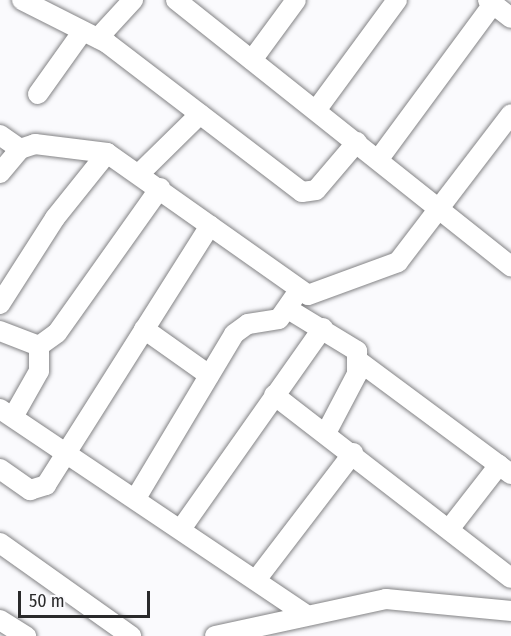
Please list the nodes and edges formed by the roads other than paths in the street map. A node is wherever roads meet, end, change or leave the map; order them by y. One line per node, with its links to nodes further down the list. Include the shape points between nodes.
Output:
1 (22, 0): 8 (street)
2 (133, 0): 8 (street)
3 (296, 0): 9 (street)
4 (397, 0): 11 (street)
5 (490, 2): 7 (street); 18 (street)
6 (185, 3): 9 (street)
7 (511, 18)
8 (91, 34): 10 (street); 12 (street)
9 (252, 60): 11 (street)
10 (38, 94)
11 (317, 109): 15 (street)
12 (200, 114): 15 (street, via 302,192 316,190); 19 (street)
13 (511, 114): 22 (street)
14 (0, 135): 16 (street)
15 (357, 142): 18 (street)
16 (20, 149): 17 (street, via 49,143); 20 (street)
17 (107, 153): 19 (street); 26 (street, via 55,218)
18 (378, 160): 22 (street)
19 (140, 172): 21 (street)
20 (0, 173)
21 (160, 188): 23 (street); 30 (street, via 57,333)
22 (441, 210): 24 (street); 25 (street, via 410,251 384,270)
23 (210, 226): 25 (street); 28 (street)
24 (509, 261)
25 (293, 301): 27 (street); 32 (street, via 271,322 239,328)
26 (0, 304)
27 (323, 328): 31 (street, via 350,343); 33 (street)
28 (144, 329): 32 (street); 36 (street)
29 (0, 331): 30 (street)
30 (39, 346): 34 (street, via 39,371)
31 (360, 362): 35 (street); 39 (street)
32 (209, 375): 40 (street)
33 (274, 395): 35 (street); 42 (street)
34 (6, 413): 36 (street)
35 (326, 433): 37 (street)
36 (66, 450): 38 (street, via 38,490); 40 (street)
37 (354, 453): 41 (street); 45 (street)
38 (0, 469)
39 (505, 469): 41 (street)
40 (136, 498): 42 (street)
41 (450, 528): 44 (street)
42 (181, 529): 45 (street)
43 (0, 543): 50 (street)
44 (511, 578)
45 (256, 580): 47 (street)
46 (511, 611): 47 (street, via 386,599)
47 (305, 614): 51 (street)
48 (0, 620): 49 (street)
49 (26, 636)
50 (131, 636)
51 (215, 636)

